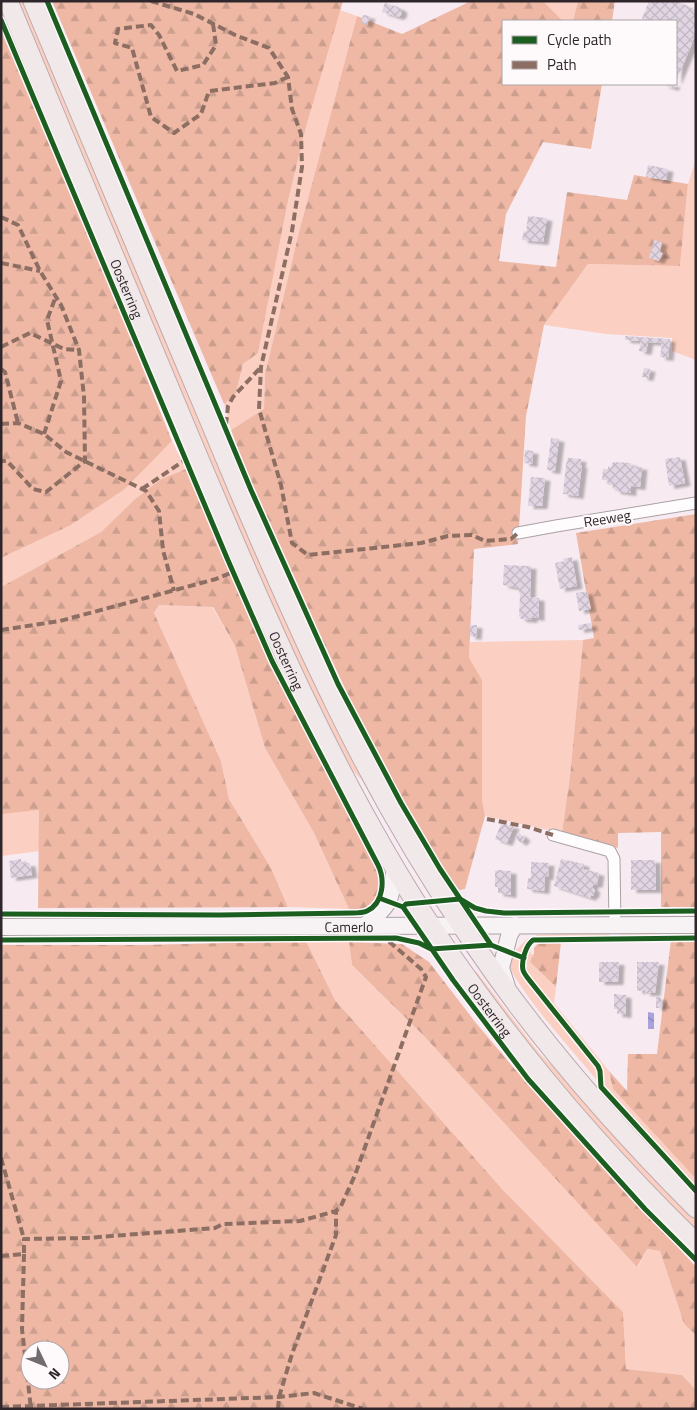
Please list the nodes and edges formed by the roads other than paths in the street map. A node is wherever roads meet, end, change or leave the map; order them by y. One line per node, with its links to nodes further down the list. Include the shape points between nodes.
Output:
1 (8, 1): 6 (main road, Oosterring, via 251,582 315,718)
2 (33, 1): 12 (main road, Oosterring, via 258,535 336,706 417,855)
3 (696, 503): 4 (street, Reeweg)
4 (518, 534)
5 (552, 835): 8 (street, via 610,851 614,859)
6 (395, 866): 10 (main road, via 389,902); 11 (main road, Oosterring)
7 (515, 925): 8 (main road, Camerlo); 12 (main road, Camerlo); 14 (main road, via 509,936 502,968)
8 (615, 925): 9 (main road, Camerlo)
9 (696, 925)
10 (364, 926): 11 (main road, Camerlo); 13 (main road, Camerlo)
11 (432, 926): 12 (main road, Camerlo); 16 (main road, Oosterring, via 492,1013 552,1087 645,1192)
12 (462, 926): 14 (main road, Oosterring)
13 (1, 927)
14 (508, 991): 15 (main road, Oosterring, via 599,1104)
15 (696, 1208)
16 (696, 1243)

